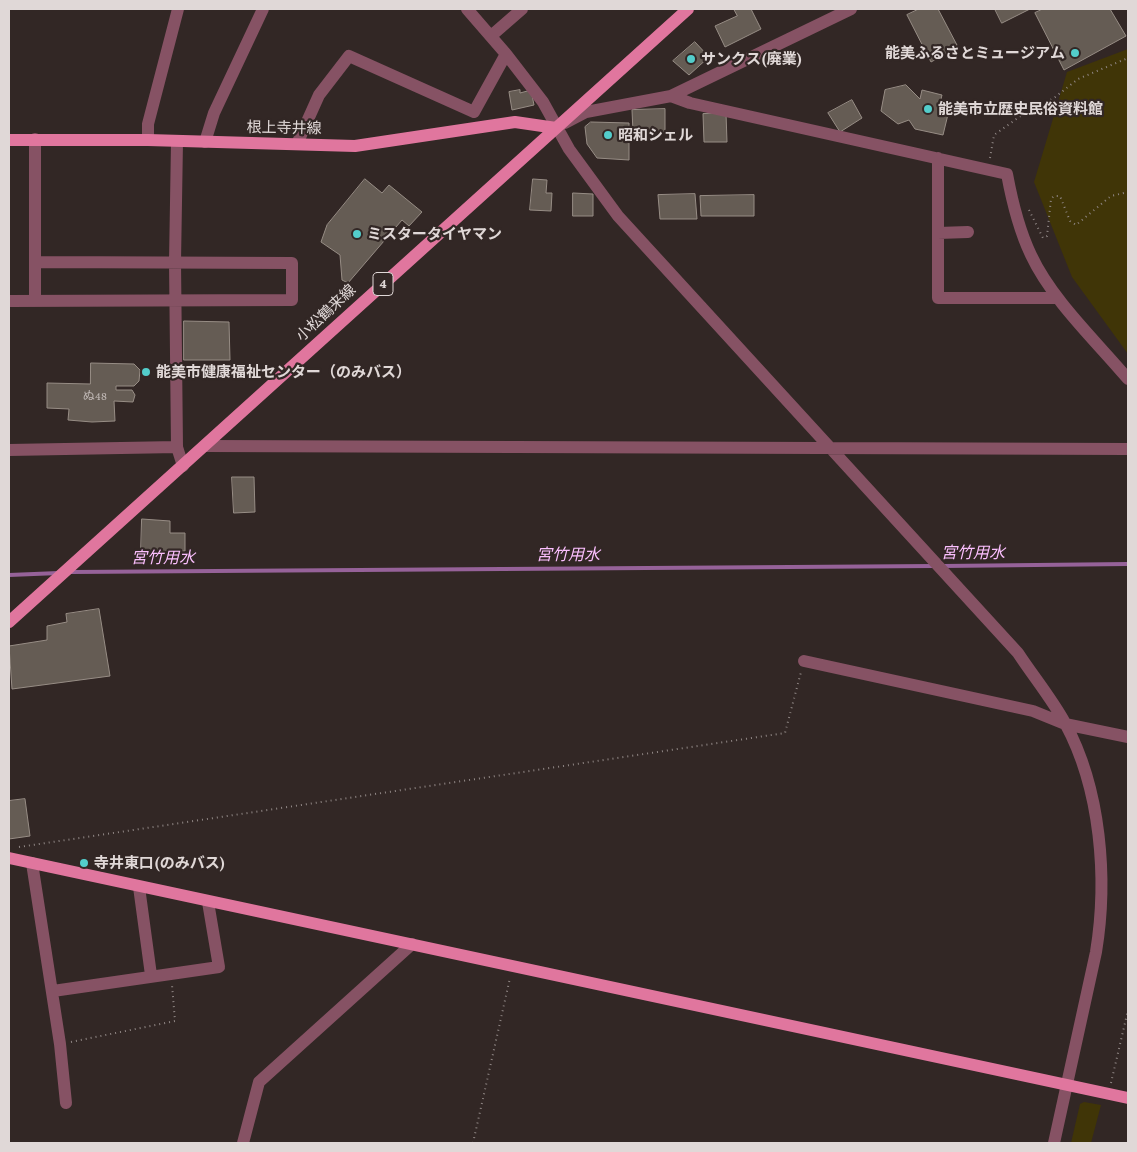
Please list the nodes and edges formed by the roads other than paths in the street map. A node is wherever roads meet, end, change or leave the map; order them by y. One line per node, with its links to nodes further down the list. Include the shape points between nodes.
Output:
1 (178, 9): 13 (street, via 148,124)
2 (263, 9): 15 (street, via 214,113)
3 (467, 9): 7 (street)
4 (522, 9): 7 (street)
5 (688, 9): 10 (main road, 小松鶴来線 / 4)
6 (851, 9): 9 (street)
7 (491, 36): 8 (street)
8 (506, 54): 10 (street, via 543,102); 16 (street, via 474,112 349,56 319,95)
9 (671, 96): 10 (street, via 586,112); 17 (street, via 690,103)
10 (556, 128): 16 (main road, 根上寺井線, via 515,122 355,146); 27 (main road, 小松鶴来線 / 4); 29 (street, via 618,216)
11 (35, 138): 12 (main road, 根上寺井線); 13 (main road, 根上寺井線); 20 (street)
12 (9, 140)
13 (148, 140): 14 (main road, 根上寺井線)
14 (177, 142): 15 (main road, 根上寺井線); 21 (street)
15 (205, 142): 16 (main road, 根上寺井線)
16 (296, 144)
17 (938, 158): 19 (street); 22 (street, via 1007,174 1031,256)
18 (968, 232): 19 (street)
19 (938, 233): 22 (street, via 938,298)
20 (35, 262): 21 (street); 24 (street)
21 (175, 262): 23 (street); 23 (street, via 292,263 292,300)
22 (1058, 298): 26 (street)
23 (176, 299): 24 (street); 28 (street)
24 (35, 301): 25 (street)
25 (9, 302)
26 (1128, 379)
27 (206, 446): 29 (street); 32 (main road, 小松鶴来線 / 4)
28 (177, 447): 31 (street); 32 (street)
29 (830, 448): 30 (street); 35 (street, via 1018,653)
30 (1128, 449)
31 (9, 450)
32 (184, 466): 33 (main road, 小松鶴来線 / 4)
33 (9, 622)
34 (804, 661): 35 (street, via 1033,711)
35 (1065, 724): 36 (street); 44 (street, via 1088,783 1103,881 1096,952)
36 (1128, 738)
37 (9, 858): 38 (main road)
38 (32, 863): 39 (main road); 43 (street)
39 (139, 887): 40 (main road); 42 (street)
40 (208, 902): 41 (main road); 42 (street, via 219,967)
41 (412, 944): 44 (main road); 47 (street, via 259,1082)
42 (151, 975): 43 (street)
43 (53, 991): 46 (street)
44 (1066, 1086): 45 (main road); 48 (street)
45 (1128, 1098)
46 (66, 1103)
47 (243, 1143)
48 (1054, 1143)

